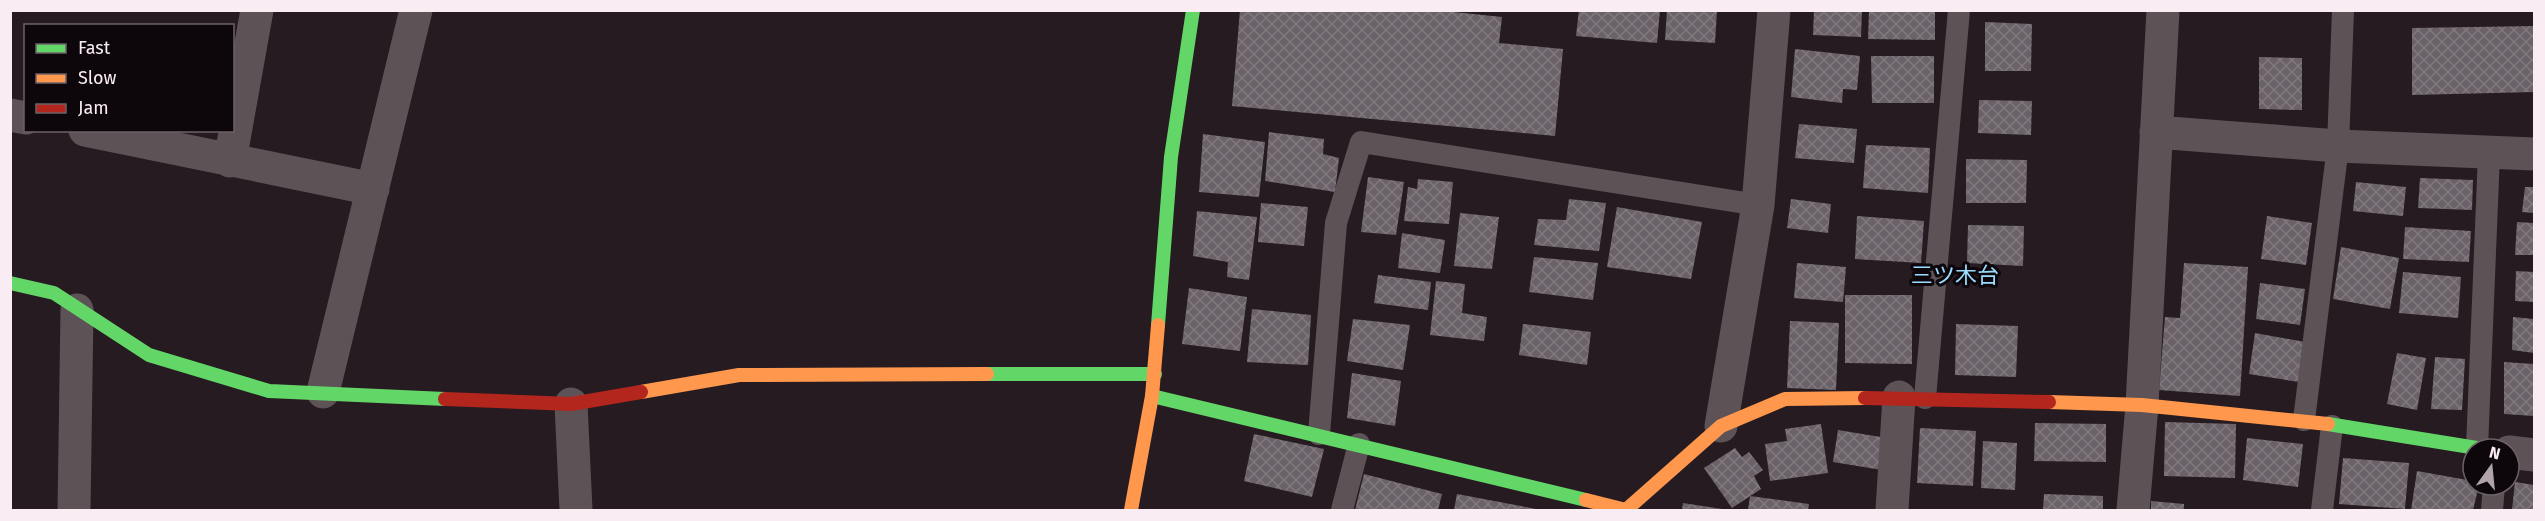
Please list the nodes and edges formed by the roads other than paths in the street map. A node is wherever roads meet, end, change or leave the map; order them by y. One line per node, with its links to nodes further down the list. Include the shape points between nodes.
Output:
1 (257, 10): 13 (street)
2 (416, 10): 14 (street)
3 (1193, 10): 18 (street, via 1171,157)
4 (1774, 10): 15 (street)
5 (1959, 10): 21 (lane)
6 (2163, 10): 9 (street)
7 (2343, 10): 10 (lane)
8 (94, 132): 13 (street)
9 (2156, 132): 10 (street); 23 (street)
10 (2338, 146): 11 (street); 24 (lane)
11 (2488, 154): 12 (street); 28 (lane)
12 (2535, 154)
13 (230, 161): 14 (street)
14 (373, 189): 19 (street)
15 (1758, 205): 25 (street); 27 (lane, via 1361,142 1336,223)
16 (10, 283): 17 (street, via 54,293)
17 (77, 309): 19 (street, via 149,355 269,391); 31 (street)
18 (1155, 374): 20 (street); 22 (street, via 740,375)
19 (323, 392): 22 (street)
20 (1152, 396): 27 (street); 33 (street)
21 (1912, 397): 23 (street); 25 (street, via 1785,399); 36 (street)
22 (571, 404): 32 (street)
23 (2142, 405): 24 (street); 37 (street)
24 (2304, 420): 26 (street)
25 (1721, 426): 35 (street)
26 (2332, 426): 30 (street); 38 (lane)
27 (1319, 434): 29 (street)
28 (2480, 437)
29 (1359, 444): 34 (lane); 35 (street)
30 (2461, 446)
31 (74, 510)
32 (576, 510)
33 (1131, 510)
34 (1342, 510)
35 (1626, 510)
36 (1892, 510)
37 (2133, 510)
38 (2322, 510)

